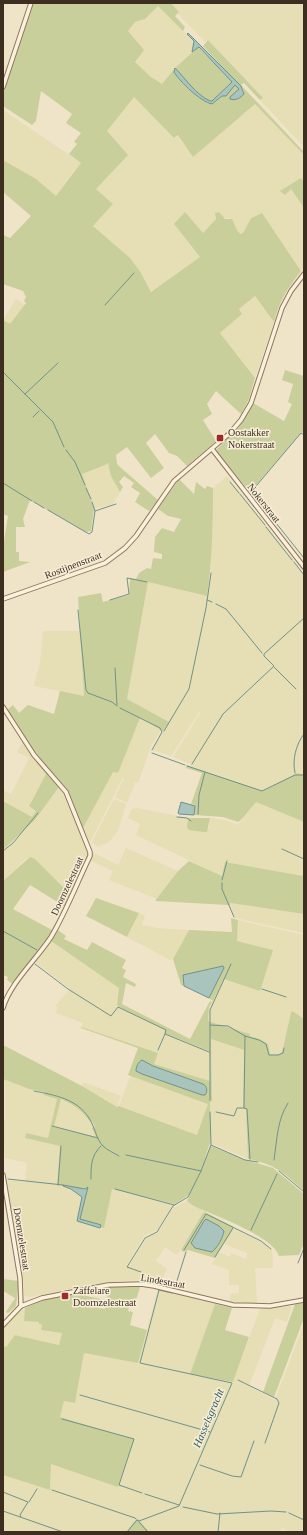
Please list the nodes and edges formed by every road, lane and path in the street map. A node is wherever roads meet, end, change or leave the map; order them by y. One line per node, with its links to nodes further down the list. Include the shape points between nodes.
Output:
1 (32, 3): 2 (street)
2 (3, 87)
3 (304, 274): 4 (street, Rostijnenstraat, via 282,308 248,409 234,429)
4 (212, 449): 5 (street, Nokerstraat); 6 (street, Rostijnenstraat, via 174,481 136,536 116,556 92,568)
5 (304, 567)
6 (3, 599)
7 (3, 707): 8 (street, Doornzelestraat, via 34,755 66,792 90,852 58,924 5,1000)
8 (3, 1008)
9 (3, 1175): 11 (street, Doornzelestraat, via 20,1278)
10 (304, 1300): 11 (street, Lindestraat, via 270,1306 233,1305 166,1288 130,1284 42,1298)
11 (21, 1306): 12 (street, Lindestraat)
12 (3, 1325)

